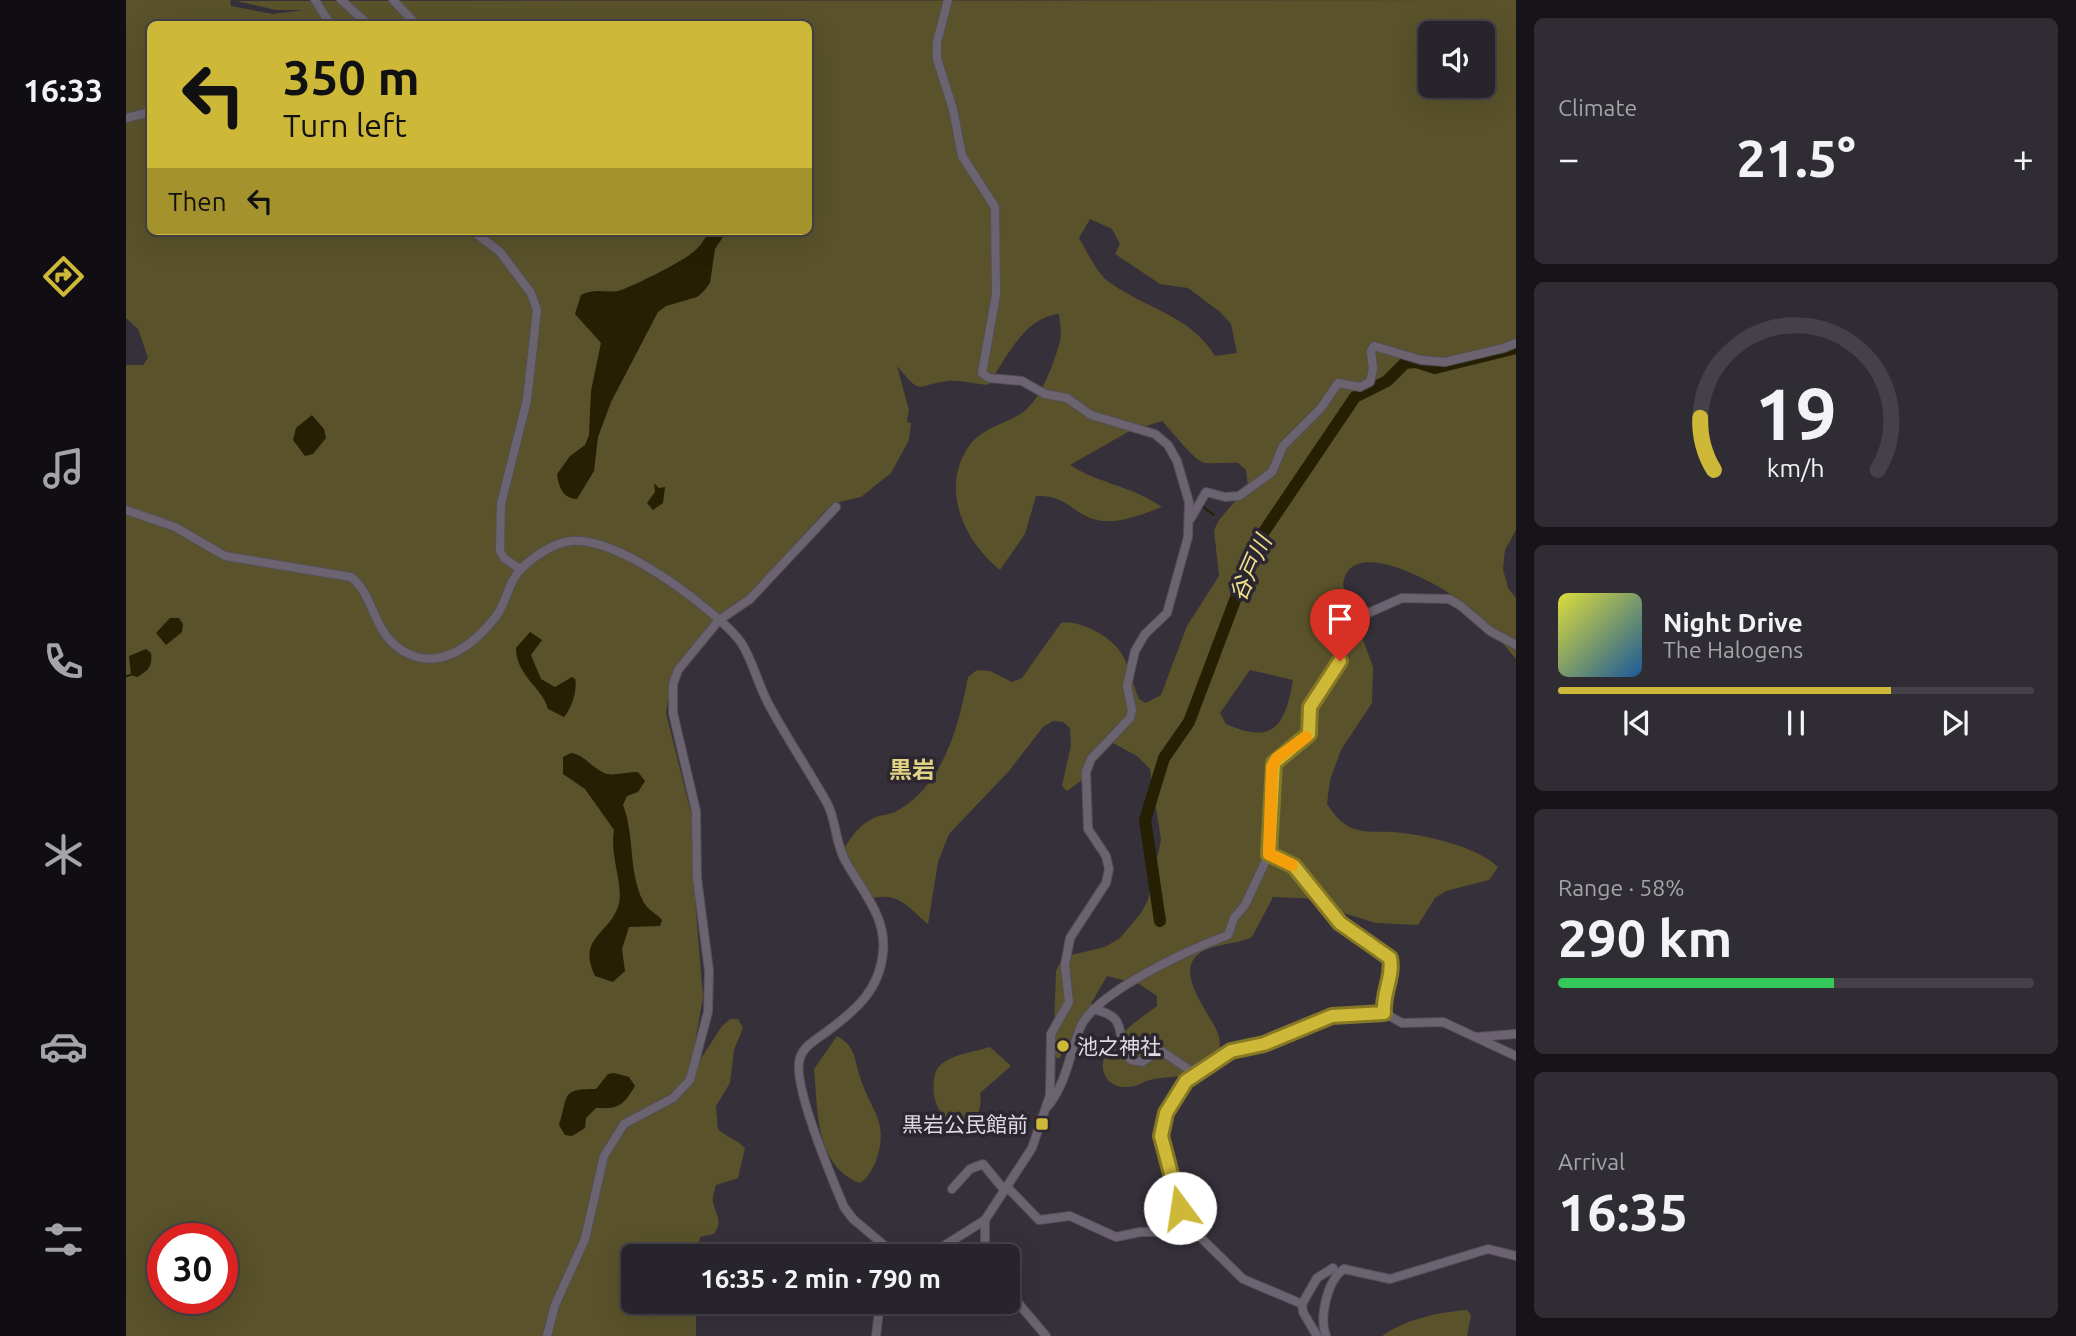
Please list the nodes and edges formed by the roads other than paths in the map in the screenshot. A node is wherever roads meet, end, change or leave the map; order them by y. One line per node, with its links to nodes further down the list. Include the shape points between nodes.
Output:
1 (315, 0): 5 (street)
2 (341, 0): 6 (street)
3 (393, 0): 7 (street)
4 (948, 0): 14 (street, via 937,59 962,156 995,207 995,305 982,373 1067,398 1091,415 1161,437 1180,468)
5 (328, 21)
6 (365, 21)
7 (413, 21)
8 (147, 113): 9 (street)
9 (126, 118)
10 (479, 235): 15 (street, via 500,252 531,293 537,310 525,412 502,504 500,551)
11 (1516, 342): 14 (street, via 1445,362 1374,346 1370,382 1360,387 1338,383 1321,408 1283,446 1272,472 1239,496 1206,492)
12 (836, 507): 16 (street, via 750,599)
13 (126, 510): 15 (street, via 175,527 225,556 351,577 386,636 404,652 425,659 452,654 477,636 497,615)
14 (1193, 516): 25 (street, via 1167,613 1145,635 1130,667 1126,686 1130,718 1091,759 1086,772 1088,829 1109,869 1106,883 1070,938 1065,965 1069,1002 1051,1034)
15 (520, 569): 16 (street, via 559,544 594,545 641,564)
16 (719, 620): 30 (street, via 741,643 767,701 827,803 843,856 873,902 884,945 877,981 862,1003 808,1046 799,1059 807,1108 844,1208); 38 (street, via 678,670 672,699 696,811 708,1012 690,1080 673,1098 624,1124 604,1156 584,1239 555,1305)
17 (1516, 645): 18 (street, via 1449,599 1402,598 1366,614 1313,702 1309,734 1274,763)
18 (1269, 854): 19 (street, via 1228,935 1145,973); 20 (street, via 1294,866 1340,923 1390,958)
19 (1093, 1009): 24 (street, via 1114,1017 1131,1060 1142,1062 1160,1050 1191,1071); 25 (street, via 1080,1028 1063,1085)
20 (1384, 1013): 22 (street, via 1402,1023 1443,1022); 24 (street, via 1332,1016)
21 (1516, 1033): 22 (street)
22 (1477, 1037): 23 (street)
23 (1516, 1056)
24 (1214, 1060): 29 (street, via 1215,1064 1186,1081 1162,1124 1161,1136)
25 (1046, 1109): 27 (street, via 1032,1148)
26 (952, 1189): 27 (street, via 970,1168 983,1164)
27 (1006, 1189): 28 (street); 29 (street, via 1039,1220 1070,1216 1116,1237)
28 (985, 1220): 31 (street); 32 (street)
29 (1189, 1230): 35 (street, via 1212,1245 1243,1279)
30 (884, 1244)
31 (947, 1244)
32 (985, 1244)
33 (1516, 1256): 42 (street, via 1488,1249 1390,1279 1344,1269 1336,1277 1322,1315)
34 (1333, 1268): 35 (street, via 1317,1278)
35 (1302, 1304): 41 (street)
36 (1020, 1305): 40 (street)
37 (879, 1314): 39 (street)
38 (547, 1336)
39 (876, 1336)
40 (1046, 1336)
41 (1317, 1336)
42 (1326, 1336)

